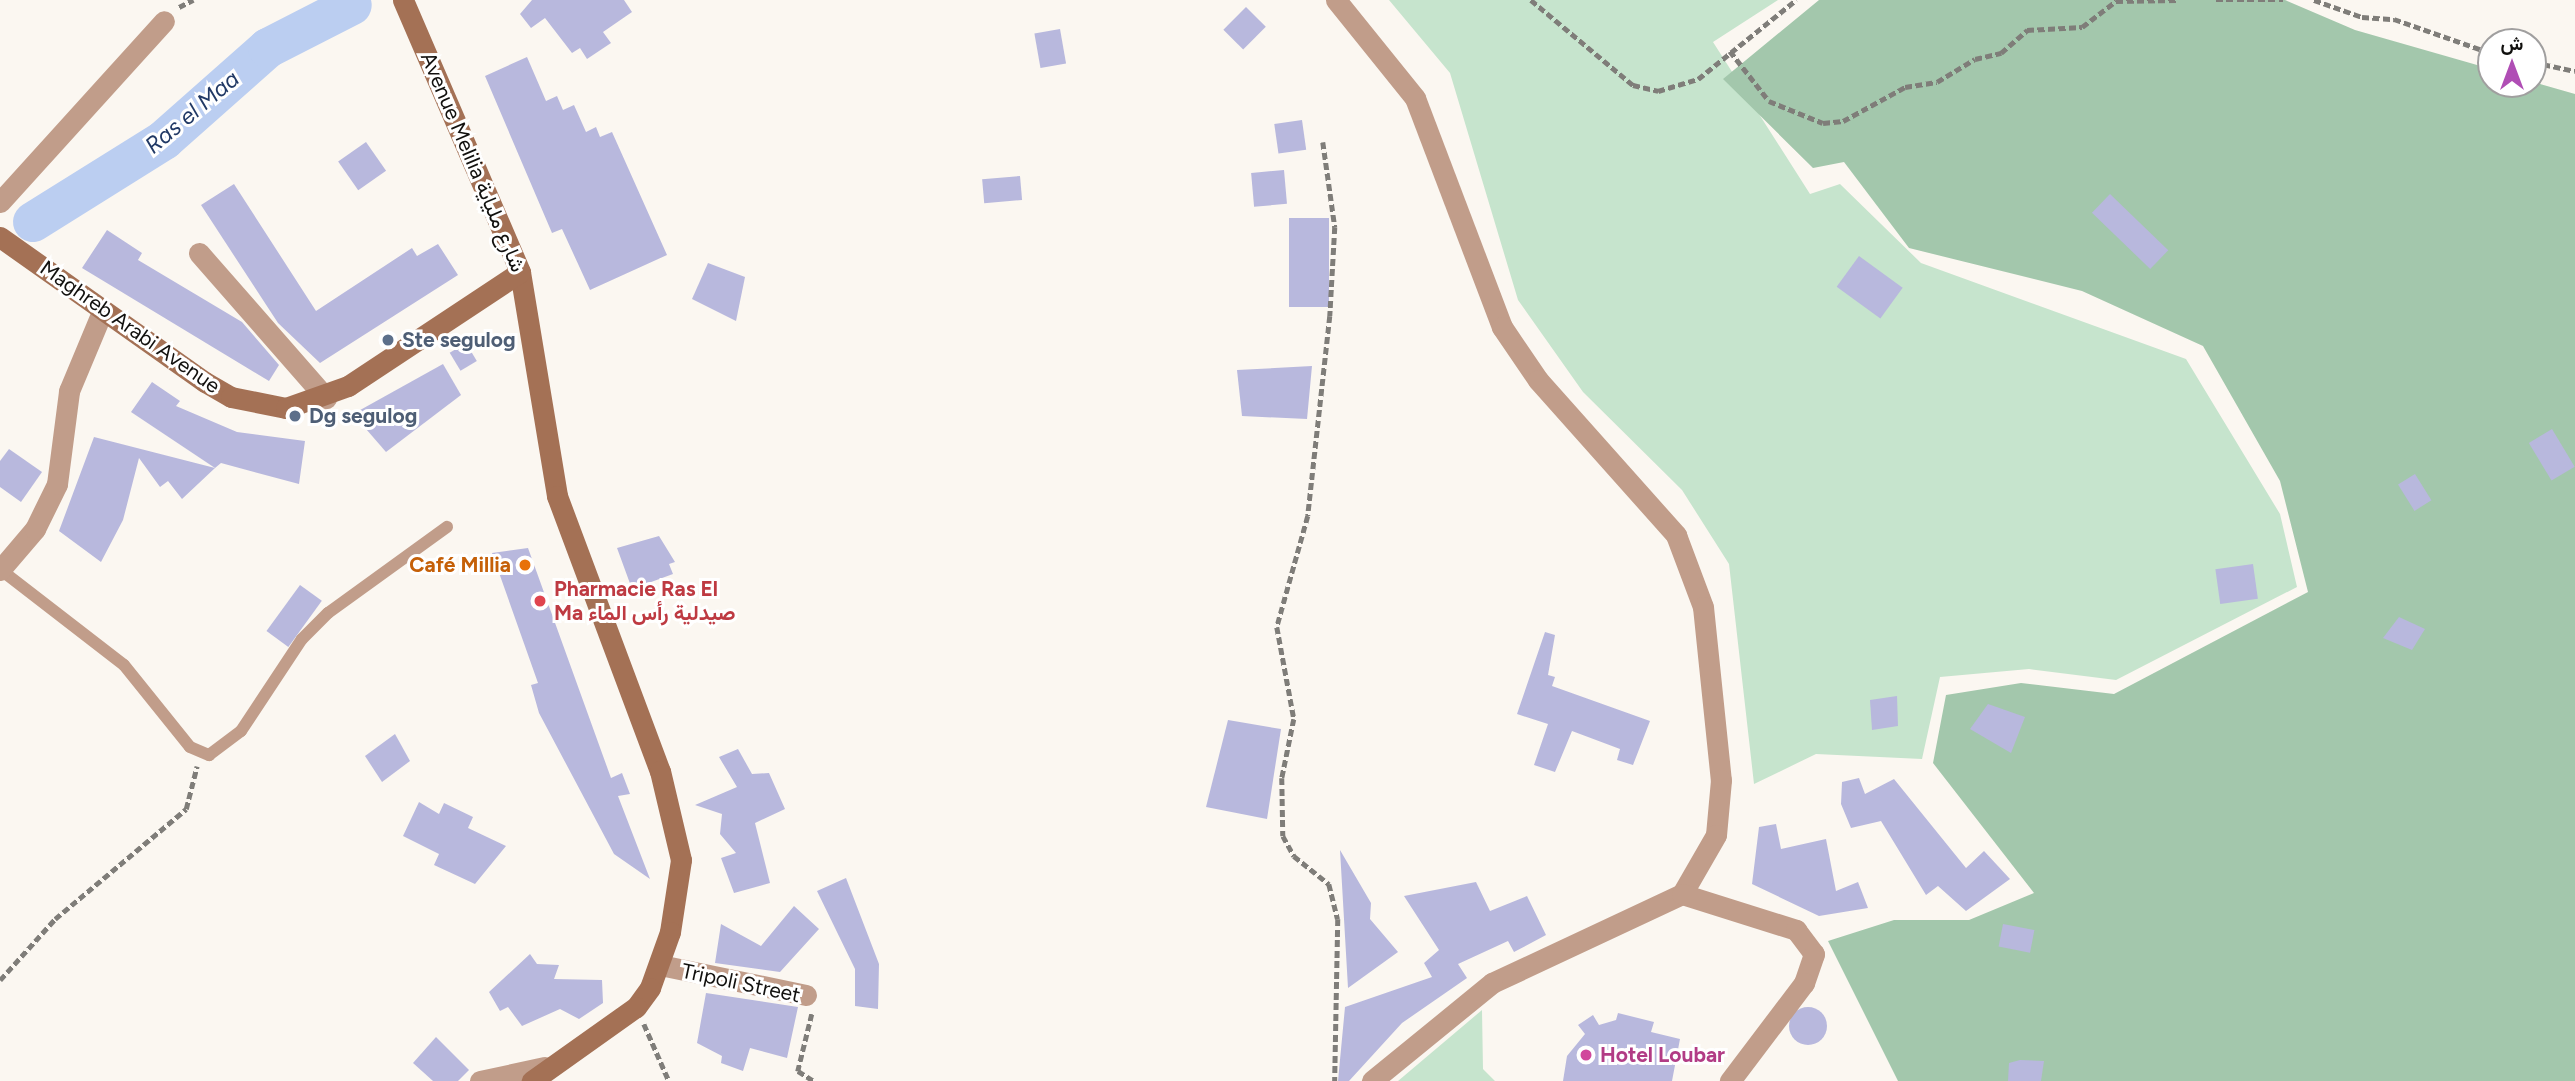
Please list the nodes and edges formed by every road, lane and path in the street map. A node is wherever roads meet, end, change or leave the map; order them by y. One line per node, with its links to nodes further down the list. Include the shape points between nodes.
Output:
1 (404, 0): 18 (street, Avenue Melilia شارع ملياية)
2 (1336, 0): 24 (street, via 1415,98 1502,327 1538,380 1663,518 1691,567 1706,632 1721,780 1716,835)
3 (1531, 0): 11 (path, via 1633,85 1657,91 1698,79)
4 (1796, 0): 11 (path)
5 (2178, 0): 11 (path, via 2116,1 2082,27 2027,30 2001,53 1975,58 1937,82 1905,87 1843,121 1823,123 1769,101)
6 (2216, 0): 7 (path)
7 (2283, 0)
8 (2314, 0): 10 (path, via 2362,17 2394,19)
9 (164, 21): 15 (street)
10 (2477, 48)
11 (1730, 51)
12 (2547, 65): 13 (path)
13 (2575, 71)
14 (1323, 142): 33 (path, via 1335,227 1330,316 1308,516 1277,627 1294,712 1282,778 1283,836 1294,856 1329,884 1338,919)
15 (0, 202)
16 (0, 237): 19 (street, Maghreb Arabi Avenue)
17 (199, 253): 20 (street)
18 (520, 272): 20 (street, Maghreb Arabi Avenue); 25 (street, Avenue Melilia شارع ملياية, via 557,496 676,820 677,900)
19 (102, 313): 20 (street, Maghreb Arabi Avenue, via 230,397 286,408); 22 (street, via 69,391 57,484 35,529)
20 (326, 398)
21 (447, 527): 23 (lane, via 328,613 302,639 241,731 220,750)
22 (0, 570): 23 (lane, via 124,665)
23 (198, 754): 26 (path, via 186,809 55,919)
24 (1682, 894): 34 (street, via 1492,984); 35 (street, via 1796,930 1814,954 1804,983)
25 (660, 965): 27 (street, Tripoli Street); 28 (street, Avenue Melilia شارع ملياية)
26 (0, 980)
27 (806, 995): 32 (path, Tripoli Street, via 813,1011 798,1071)
28 (636, 1007): 29 (street, Avenue Melilia شارع ملياية); 31 (path)
29 (538, 1074): 30 (street)
30 (480, 1081)
31 (669, 1081)
32 (814, 1081)
33 (1335, 1081)
34 (1373, 1081)
35 (1730, 1081)

